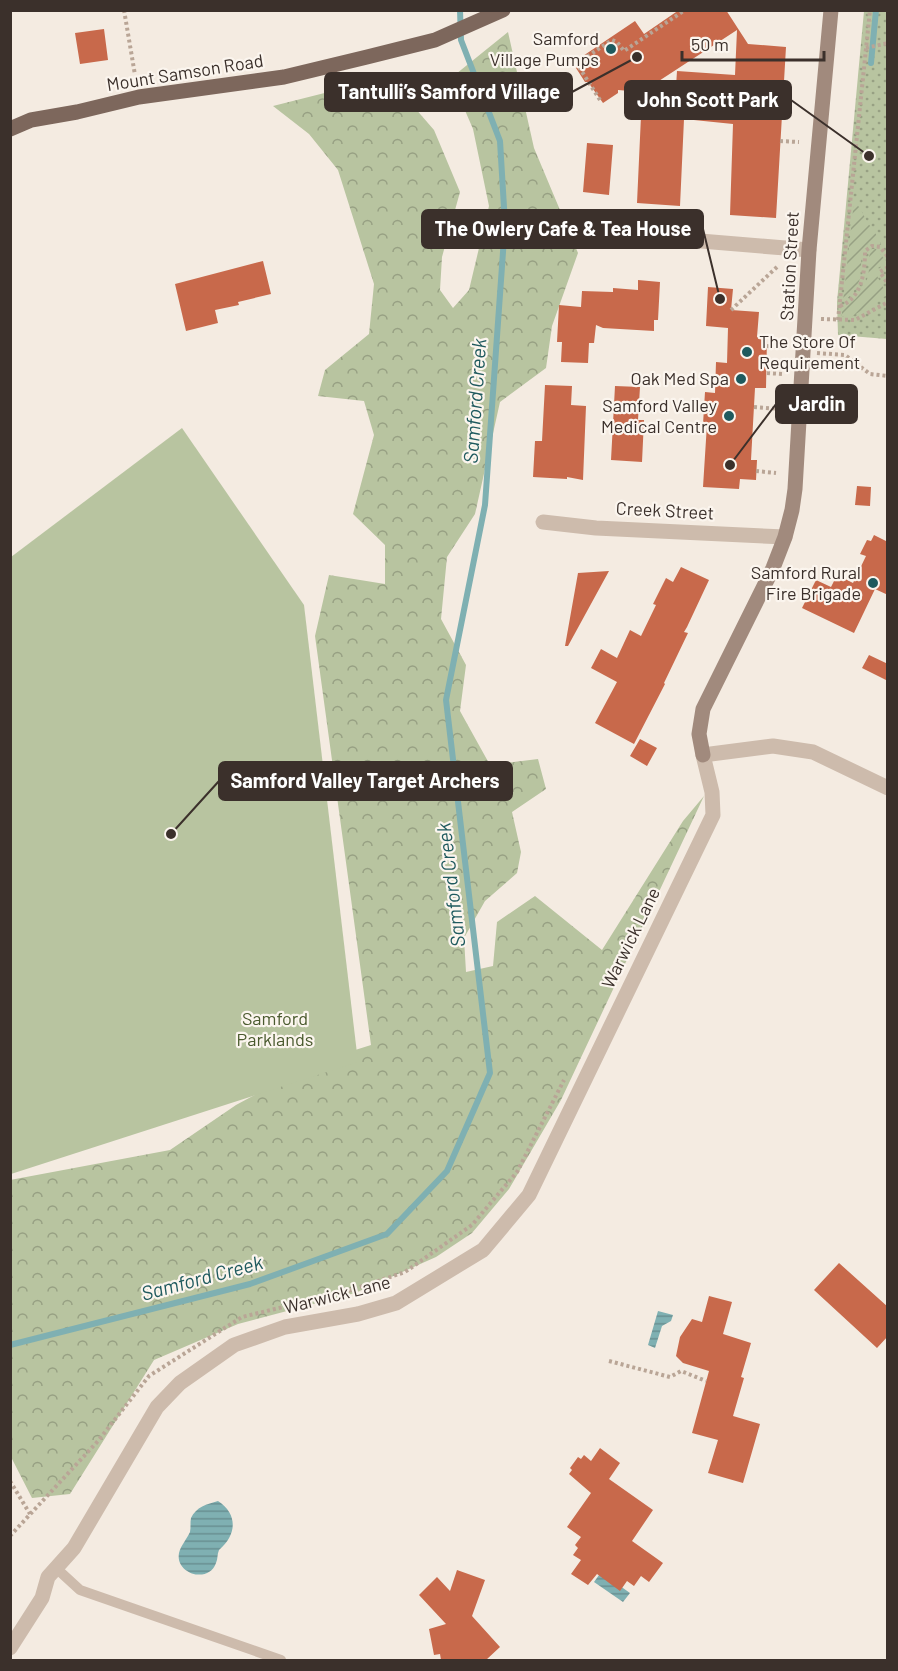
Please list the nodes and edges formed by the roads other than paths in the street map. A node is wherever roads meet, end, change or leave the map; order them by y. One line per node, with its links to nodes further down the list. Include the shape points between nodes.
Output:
1 (831, 10): 5 (street, Station Street)
2 (501, 11): 3 (main road, Mount Samson Road, via 435,40 284,77 139,97 31,120)
3 (10, 129)
4 (591, 229): 5 (street, via 611,234)
5 (809, 250): 7 (street, Station Street, via 795,489)
6 (543, 522): 7 (street, Creek Street)
7 (785, 537): 8 (street, Station Street, via 703,709 699,734)
8 (703, 755): 9 (street, via 773,746 813,752); 10 (street, Warwick Lane, via 713,815 528,1195 483,1250 396,1303 285,1327 234,1345 180,1383 157,1407 74,1548)
9 (888, 788)
10 (56, 1568): 11 (street, Warwick Lane); 12 (lane, via 80,1590)
11 (10, 1648)
12 (281, 1660)

